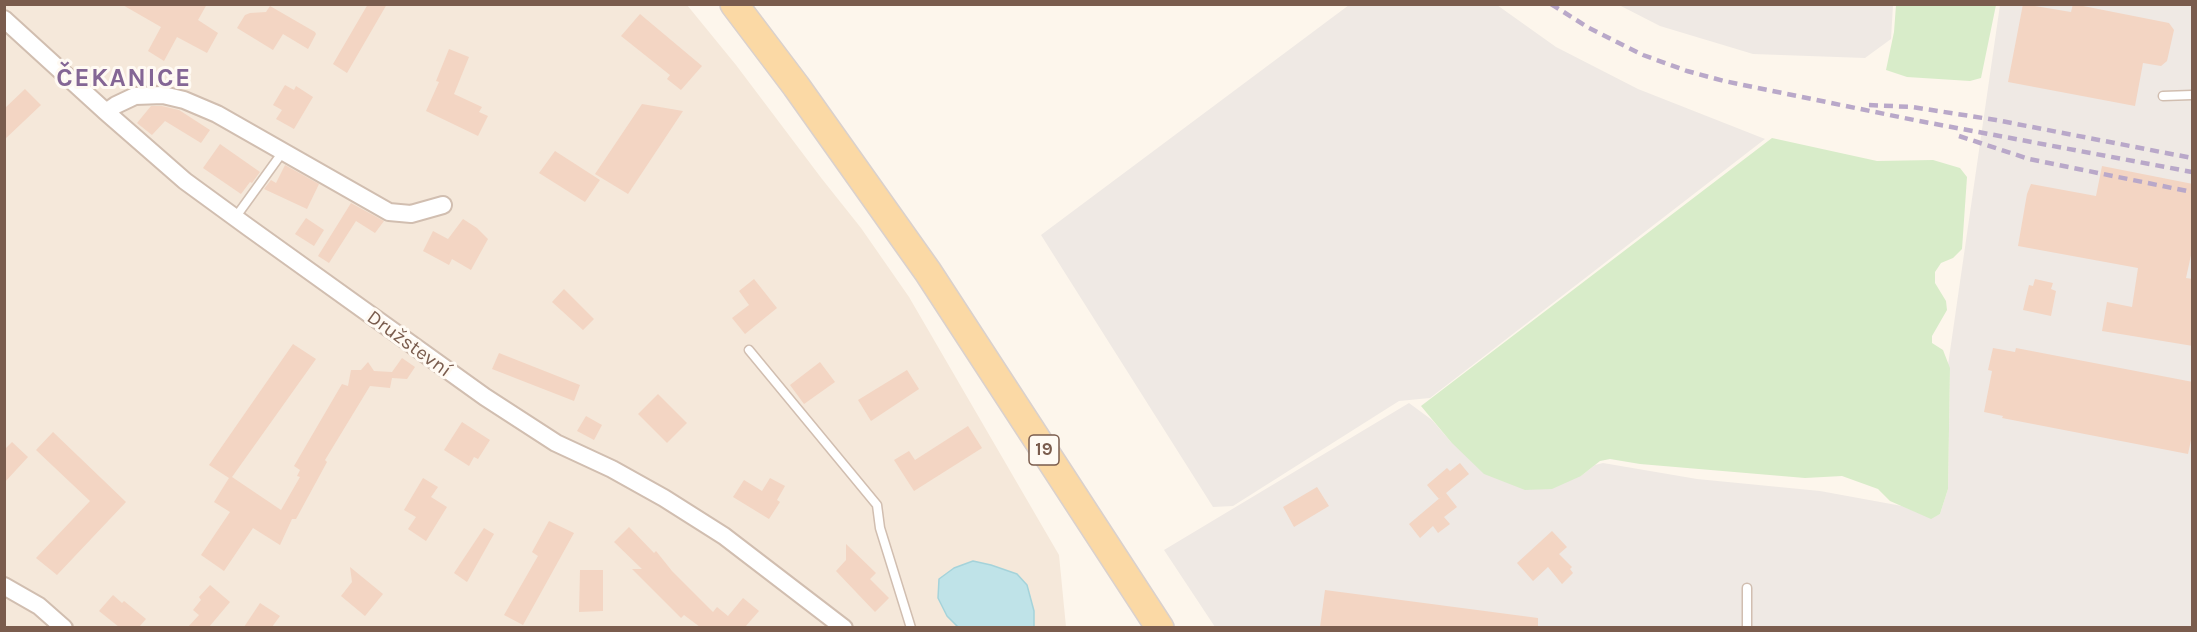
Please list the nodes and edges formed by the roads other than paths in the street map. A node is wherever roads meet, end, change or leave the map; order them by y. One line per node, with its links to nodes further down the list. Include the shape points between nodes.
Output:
1 (734, 4): 15 (main road, 19, via 928,272)
2 (4, 19): 5 (street, Družstevní)
3 (2193, 95): 4 (lane)
4 (2163, 96)
5 (106, 112): 6 (street, via 135,96 163,95 216,114); 8 (street, Družstevní, via 185,181)
6 (282, 153): 7 (street, via 389,212 411,214); 8 (lane)
7 (443, 205)
8 (235, 218): 13 (street, Družstevní, via 485,398 714,530)
9 (749, 350): 14 (lane, via 877,505 880,528)
10 (4, 586): 12 (street, via 39,606)
11 (1747, 588): 16 (lane)
12 (64, 627)
13 (844, 627)
14 (911, 627)
15 (1160, 627)
16 (1747, 627)

